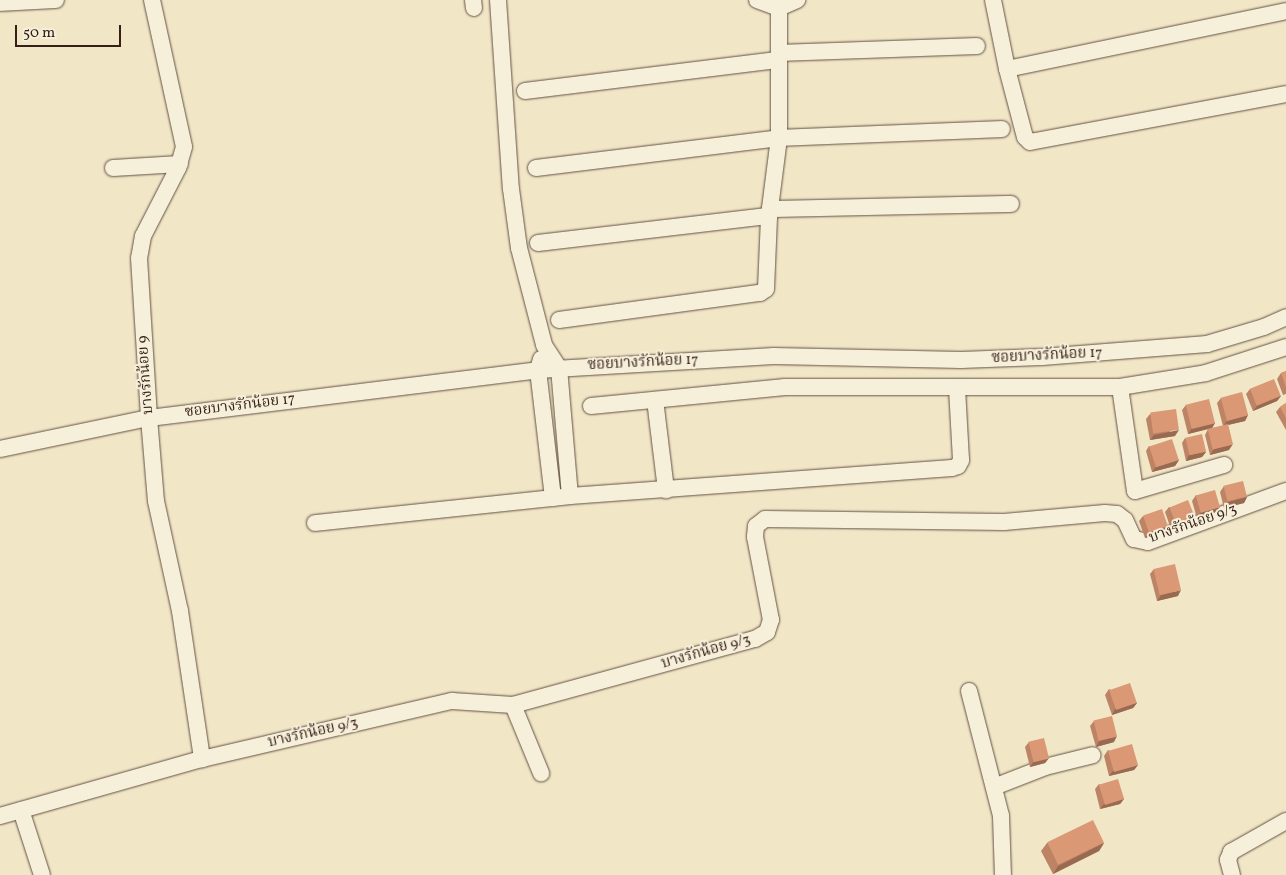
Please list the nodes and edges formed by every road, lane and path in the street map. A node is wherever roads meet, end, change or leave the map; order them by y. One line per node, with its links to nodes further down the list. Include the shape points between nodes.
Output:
1 (56, 0): 7 (street)
2 (152, 0): 17 (street, บางรักน้อย 9, via 184,147)
3 (498, 0): 25 (street, via 511,189 519,248)
4 (757, 0): 8 (street)
5 (797, 0): 8 (street)
6 (993, 0): 12 (street)
7 (0, 3)
8 (779, 8): 11 (street)
9 (1286, 11): 12 (street)
10 (978, 46): 11 (street)
11 (779, 56): 13 (street); 16 (street)
12 (1007, 69): 14 (street, via 1025,137 1030,142)
13 (525, 91)
14 (1286, 94)
15 (1002, 129): 16 (street)
16 (779, 138): 19 (street); 21 (street)
17 (180, 164): 18 (street); 33 (street, บางรักน้อย 9, via 144,236 139,258)
18 (113, 168)
19 (536, 168)
20 (1011, 204): 21 (street)
21 (770, 212): 22 (street); 24 (street, via 768,282 763,292)
22 (538, 243)
23 (1286, 317): 27 (street, ซอยบางรักน้อย 17, via 1207,344 1042,358 960,360 774,356)
24 (559, 320)
25 (544, 345): 27 (street); 28 (street)
26 (1286, 347): 29 (street, via 1206,373)
27 (559, 368): 28 (street, ซอยบางรักน้อย 17); 38 (street)
28 (538, 370): 33 (street, ซอยบางรักน้อย 17); 39 (street)
29 (1120, 387): 30 (street); 35 (street, via 1135,491)
30 (957, 388): 31 (street, via 785,387); 36 (street, via 961,460 958,466)
31 (655, 400): 32 (street); 36 (street)
32 (591, 406)
33 (149, 418): 34 (street, ซอยบางรักน้อย 17); 44 (street, บางรักน้อย 9, via 156,501 180,611)
34 (0, 449)
35 (1224, 465)
36 (666, 490): 38 (street)
37 (1286, 491): 42 (street, บางรักน้อย 9/3, via 1148,542 1134,539 1125,520 1117,514 1105,513 1004,522 765,519 756,526 755,537 771,620 767,632 755,639)
38 (570, 496): 39 (street)
39 (553, 498): 40 (street)
40 (315, 523)
41 (969, 691): 46 (street)
42 (513, 705): 44 (street, บางรักน้อย 9/3, via 452,701); 45 (street)
43 (1093, 755): 46 (street, via 1045,767)
44 (202, 759): 47 (street, บางรักน้อย 9/3)
45 (541, 773)
46 (994, 787): 51 (street, via 1001,816)
47 (21, 810): 48 (street, บางรักน้อย 9/3); 50 (street)
48 (0, 816)
49 (1286, 821): 52 (street, via 1231,852 1228,860)
50 (42, 875)
51 (1003, 875)
52 (1232, 875)

